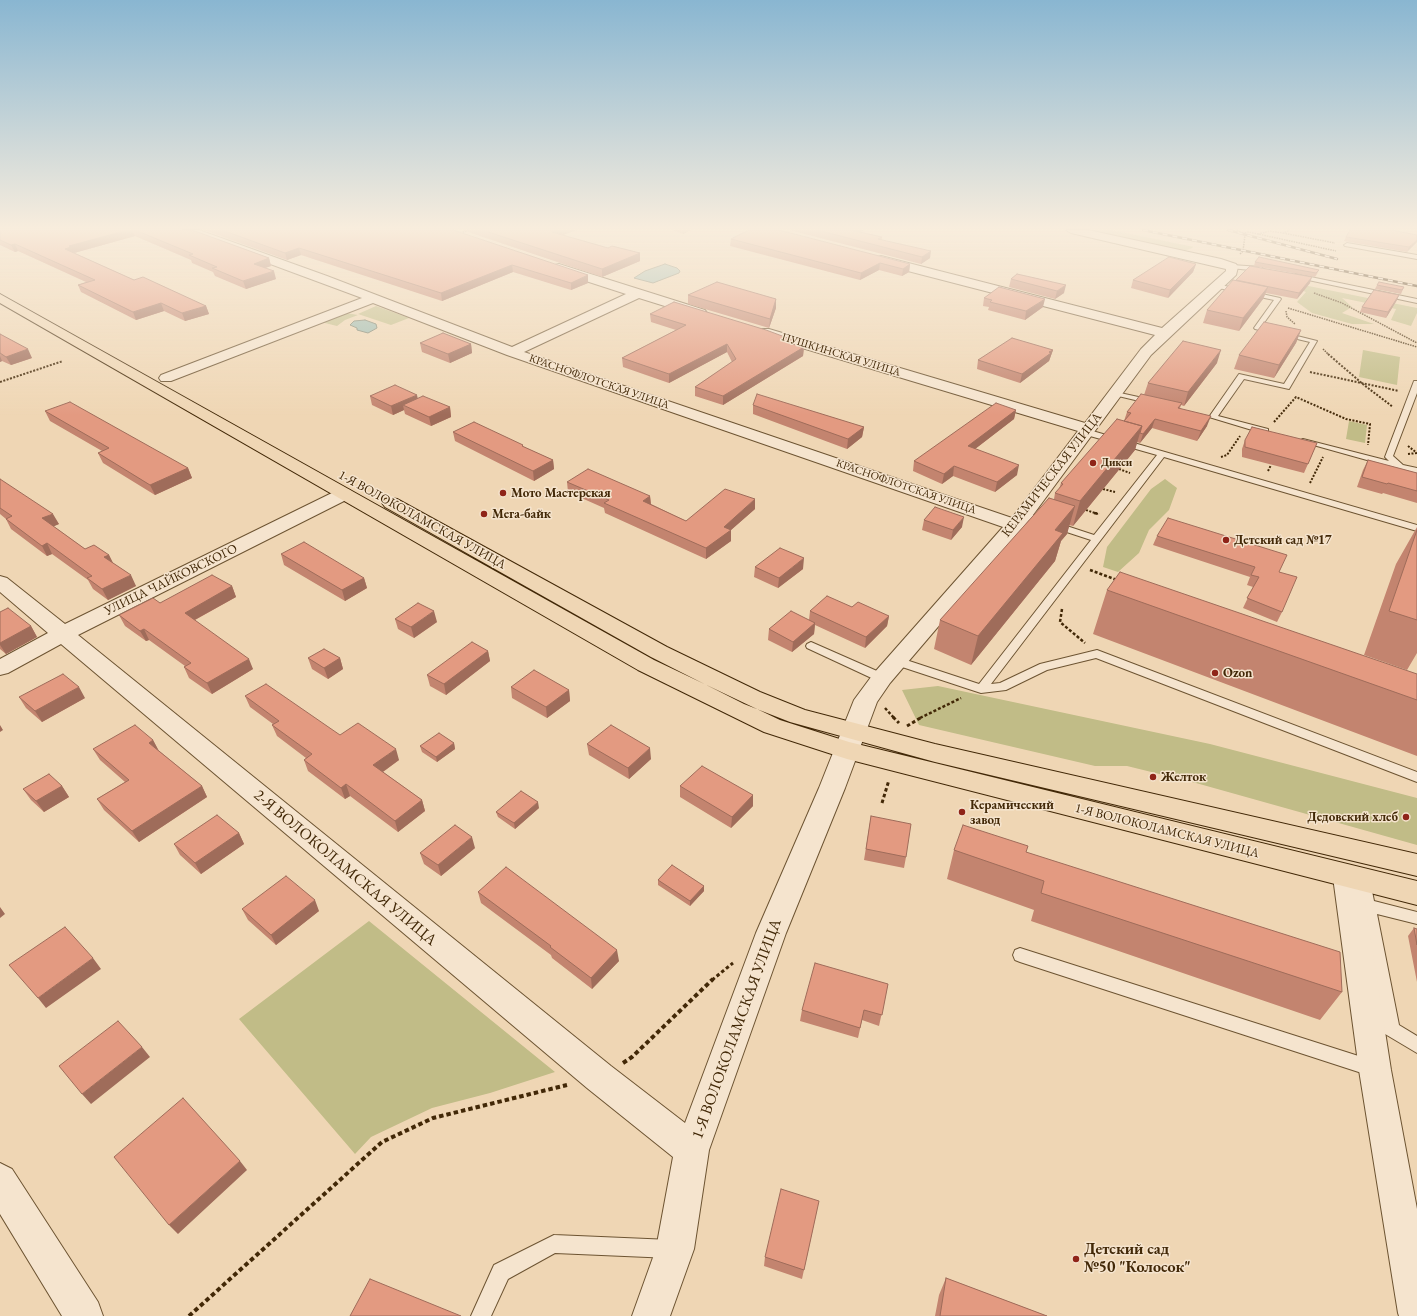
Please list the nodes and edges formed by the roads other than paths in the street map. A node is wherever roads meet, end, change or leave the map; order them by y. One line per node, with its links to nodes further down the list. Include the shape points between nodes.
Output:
1 (10, 291): 16 (main road, 1-Я ВОЛОКОЛАМСКАЯ УЛИЦА)
2 (353, 291): 10 (street, КРАСНОФЛОТСКАЯ УЛИЦА)
3 (628, 291): 8 (street)
4 (1004, 291): 14 (street)
5 (1210, 291): 14 (street, КЕРАМИЧЕСКАЯ УЛИЦА)
6 (1242, 291): 21 (lane, via 1278,299 1257,328 1314,341 1286,387 1242,376 1209,416)
7 (1370, 291): 11 (lane)
8 (636, 294): 12 (street); 15 (street)
9 (0, 298): 26 (main road, 1-Я ВОЛОКОЛАМСКАЯ УЛИЦА)
10 (372, 299): 15 (street, КРАСНОФЛОТСКАЯ УЛИЦА); 16 (street)
11 (1417, 301)
12 (711, 316)
13 (749, 327): 20 (street, ПУШКИНСКАЯ УЛИЦА)
14 (1164, 333): 18 (street, КЕРАМИЧЕСКАЯ УЛИЦА)
15 (512, 352): 27 (street, КРАСНОФЛОТСКАЯ УЛИЦА)
16 (166, 378): 37 (main road, 1-Я ВОЛОКОЛАМСКАЯ УЛИЦА, via 691,668)
17 (1417, 383): 24 (lane, via 1389,457)
18 (1114, 393): 19 (lane); 20 (street, КЕРАМИЧЕСКАЯ УЛИЦА)
19 (1160, 404)
20 (1087, 430): 23 (lane); 27 (street, КЕРАМИЧЕСКАЯ УЛИЦА)
21 (1271, 433)
22 (1298, 440): 24 (lane)
23 (1162, 454): 28 (lane); 29 (lane)
24 (1401, 467): 25 (lane)
25 (1417, 471)
26 (344, 494): 31 (street, УЛИЦА ЧАЙКОВСКОГО); 37 (main road, 1-Я ВОЛОКОЛАМСКАЯ УЛИЦА, via 698,692 772,726)
27 (1019, 520): 29 (lane); 33 (street, КЕРАМИЧЕСКАЯ УЛИЦА)
28 (1417, 528)
29 (1096, 539): 36 (lane)
30 (0, 582): 31 (street, 2-Я ВОЛОКОЛАМСКАЯ УЛИЦА)
31 (62, 634): 34 (street, УЛИЦА ЧАЙКОВСКОГО); 48 (street, 2-Я ВОЛОКОЛАМСКАЯ УЛИЦА, via 599,1078)
32 (812, 646): 35 (lane)
33 (897, 661): 35 (street, КЕРАМИЧЕСКАЯ УЛИЦА); 36 (lane)
34 (0, 668)
35 (882, 678): 37 (street, КЕРАМИЧЕСКАЯ УЛИЦА, via 866,700)
36 (981, 689): 38 (lane, via 1002,687 1044,667 1097,654)
37 (850, 741): 39 (main road, 1-Я ВОЛОКОЛАМСКАЯ УЛИЦА, via 958,759); 40 (main road, 1-Я ВОЛОКОЛАМСКАЯ УЛИЦА); 48 (street, 1-Я ВОЛОКОЛАМСКАЯ УЛИЦА, via 771,933)
38 (1417, 777)
39 (1417, 865)
40 (1355, 879): 41 (main road, 1-Я ВОЛОКОЛАМСКАЯ УЛИЦА); 42 (lane); 45 (street)
41 (1417, 893)
42 (1368, 906): 43 (lane); 45 (lane)
43 (1417, 918)
44 (1020, 955): 47 (lane)
45 (1380, 1022): 46 (lane); 47 (street)
46 (1417, 1044)
47 (1376, 1070): 51 (street)
48 (692, 1150): 50 (street, 1-Я ВОЛОКОЛАМСКАЯ УЛИЦА)
49 (0, 1181): 52 (street)
50 (675, 1249): 53 (lane, via 554,1244 501,1272); 54 (street, 1-Я ВОЛОКОЛАМСКАЯ УЛИЦА)
51 (1417, 1313)
52 (84, 1316)
53 (481, 1316)
54 (651, 1316)

